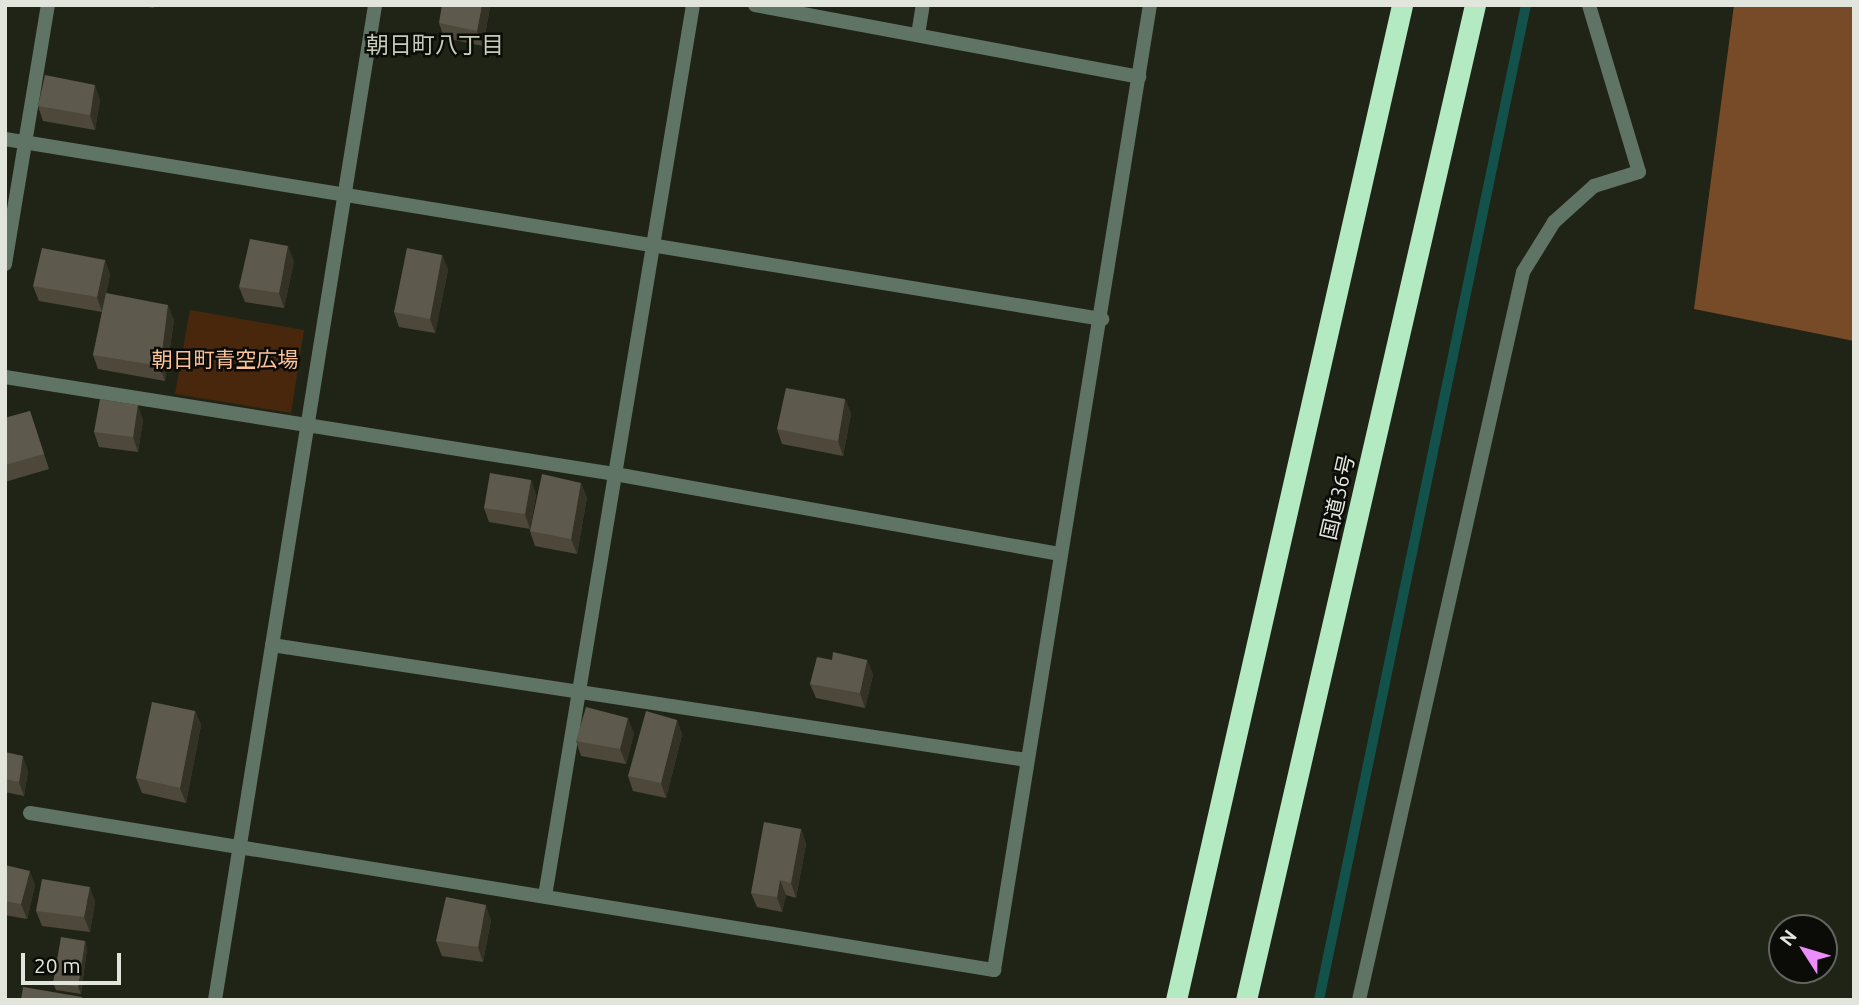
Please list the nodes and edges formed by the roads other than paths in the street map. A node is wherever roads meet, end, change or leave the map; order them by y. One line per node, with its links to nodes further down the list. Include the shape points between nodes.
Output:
1 (48, 5): 13 (street)
2 (375, 5): 14 (street)
3 (693, 5): 15 (street)
4 (755, 5): 10 (street)
5 (923, 5): 10 (street)
6 (1150, 5): 11 (street)
7 (1402, 5): 29 (highway)
8 (1475, 5): 30 (highway, 国道36号)
9 (1589, 5): 31 (street, via 1639,172 1594,186 1554,222 1523,272)
10 (918, 35): 11 (street)
11 (1139, 77): 17 (street)
12 (5, 139): 13 (street)
13 (25, 142): 14 (street); 16 (street)
14 (344, 195): 15 (street); 19 (street)
15 (653, 247): 17 (street); 20 (street)
16 (5, 264)
17 (1102, 319): 21 (street)
18 (5, 377): 19 (street)
19 (307, 424): 20 (street); 22 (street)
20 (615, 474): 21 (street); 23 (street)
21 (1059, 554): 24 (street)
22 (272, 645): 23 (street); 26 (street)
23 (579, 691): 24 (street); 27 (street)
24 (1026, 760): 27 (street, via 993,970)
25 (30, 813): 26 (street)
26 (239, 850): 27 (street); 28 (street)
27 (545, 896)
28 (215, 1000)
29 (1176, 1000)
30 (1246, 1000)
31 (1359, 1000)

